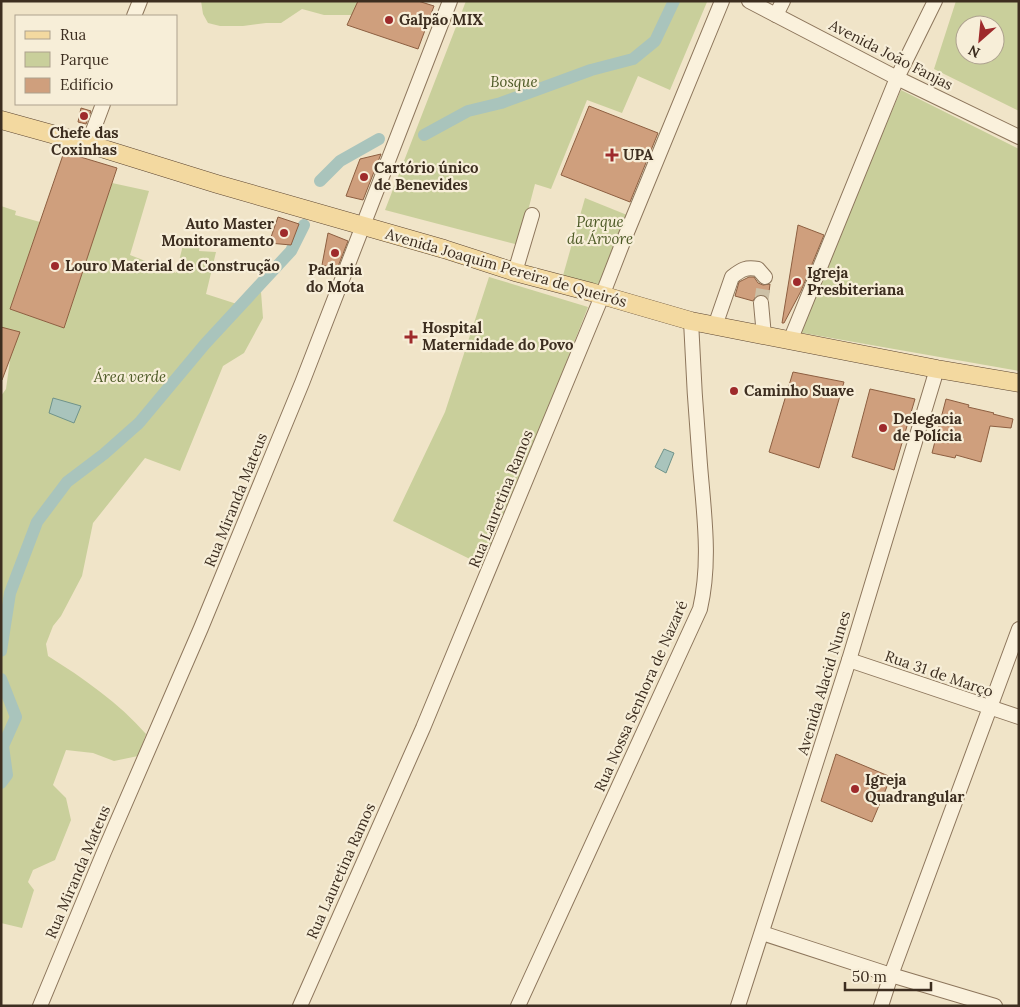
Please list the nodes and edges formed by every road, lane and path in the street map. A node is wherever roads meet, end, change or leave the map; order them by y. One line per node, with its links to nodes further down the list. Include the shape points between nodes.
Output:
1 (140, 1): 7 (street)
2 (450, 1): 15 (street, Rua Miranda Mateus)
3 (722, 1): 18 (street, Rua Lauretina Ramos)
4 (749, 1): 8 (street, Avenida João Fanjas)
5 (784, 1): 8 (street)
6 (935, 1): 9 (street)
7 (134, 15)
8 (776, 15): 9 (street, Avenida João Fanjas)
9 (897, 78): 12 (street, Avenida João Fanjas); 23 (street)
10 (103, 105): 13 (street)
11 (1, 120): 13 (main road, Avenida Joaquim Pereira de Queirós)
12 (1019, 137)
13 (88, 144): 15 (main road, Avenida Joaquim Pereira de Queirós)
14 (532, 215): 16 (street)
15 (364, 226): 16 (main road, Avenida Joaquim Pereira de Queirós); 32 (street, Rua Miranda Mateus, via 201,628)
16 (515, 272): 18 (main road, Avenida Joaquim Pereira de Queirós)
17 (765, 278): 21 (street, via 758,269 747,268 732,277)
18 (602, 296): 20 (main road, Avenida Joaquim Pereira de Queirós); 33 (street, Rua Lauretina Ramos, via 423,728)
19 (761, 304): 22 (street)
20 (691, 321): 21 (main road, Avenida Joaquim Pereira de Queirós); 34 (street, Rua Nossa Senhora de Nazaré, via 707,548 700,609)
21 (715, 326): 22 (main road, Avenida Joaquim Pereira de Queirós)
22 (764, 336): 23 (main road, Avenida Joaquim Pereira de Queirós)
23 (790, 341): 24 (main road, Avenida Joaquim Pereira de Queirós)
24 (937, 369): 25 (main road, Avenida Joaquim Pereira de Queirós); 27 (street, Avenida Alacid Nunes)
25 (1019, 383)
26 (1019, 629): 28 (street)
27 (848, 660): 28 (street, Rua 31 de Março); 30 (street, Avenida Alacid Nunes)
28 (989, 708): 29 (street, Rua 31 de Março); 31 (street)
29 (1019, 717)
30 (762, 933): 31 (street); 35 (street, Avenida Alacid Nunes)
31 (891, 975): 36 (street); 37 (street)
32 (40, 1006)
33 (300, 1006)
34 (518, 1006)
35 (738, 1006)
36 (881, 1006)
37 (995, 1006)

